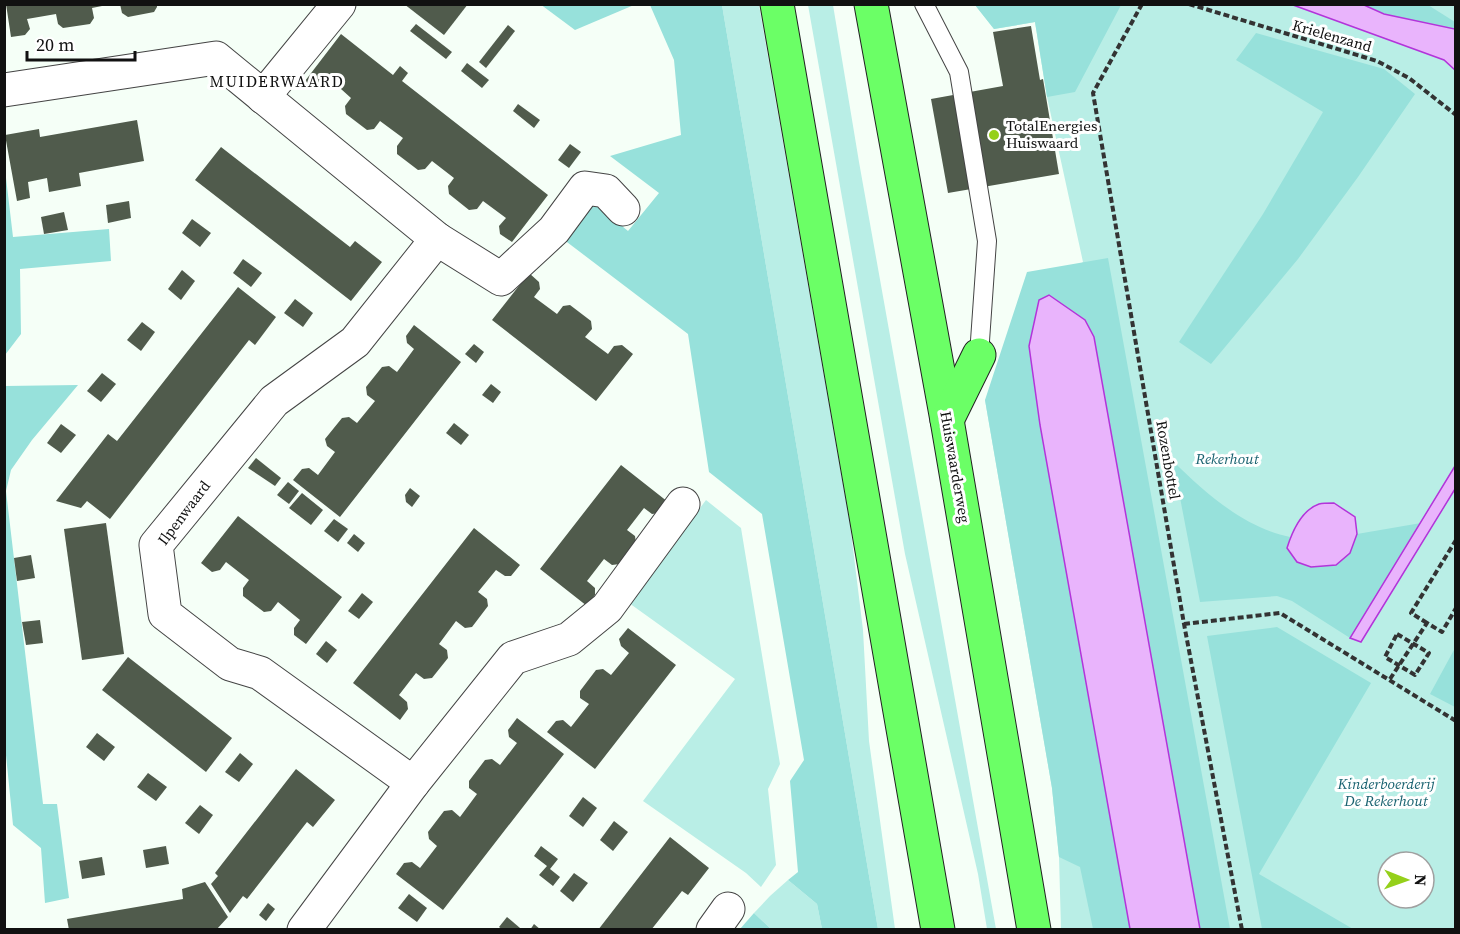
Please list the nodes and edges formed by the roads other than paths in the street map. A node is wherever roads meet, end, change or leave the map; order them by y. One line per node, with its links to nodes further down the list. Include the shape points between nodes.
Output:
1 (339, 4): 6 (street)
2 (777, 4): 14 (highway)
3 (871, 4): 10 (highway, Huiswaarderweg)
4 (924, 4): 9 (lane, via 959,72 987,241)
5 (4, 90): 6 (street, via 216,58)
6 (263, 97): 8 (street)
7 (623, 209): 8 (street, via 606,191 585,188 554,230 501,279)
8 (437, 239): 12 (street, Ilpenwaard, via 355,342 274,401 156,545 165,614 230,664 260,673)
9 (979, 355): 10 (highway)
10 (947, 420): 15 (highway, Huiswaarderweg)
11 (683, 504): 12 (street, via 607,608 569,639 513,658)
12 (413, 783): 13 (street)
13 (304, 930)
14 (938, 930)
15 (1034, 930)

